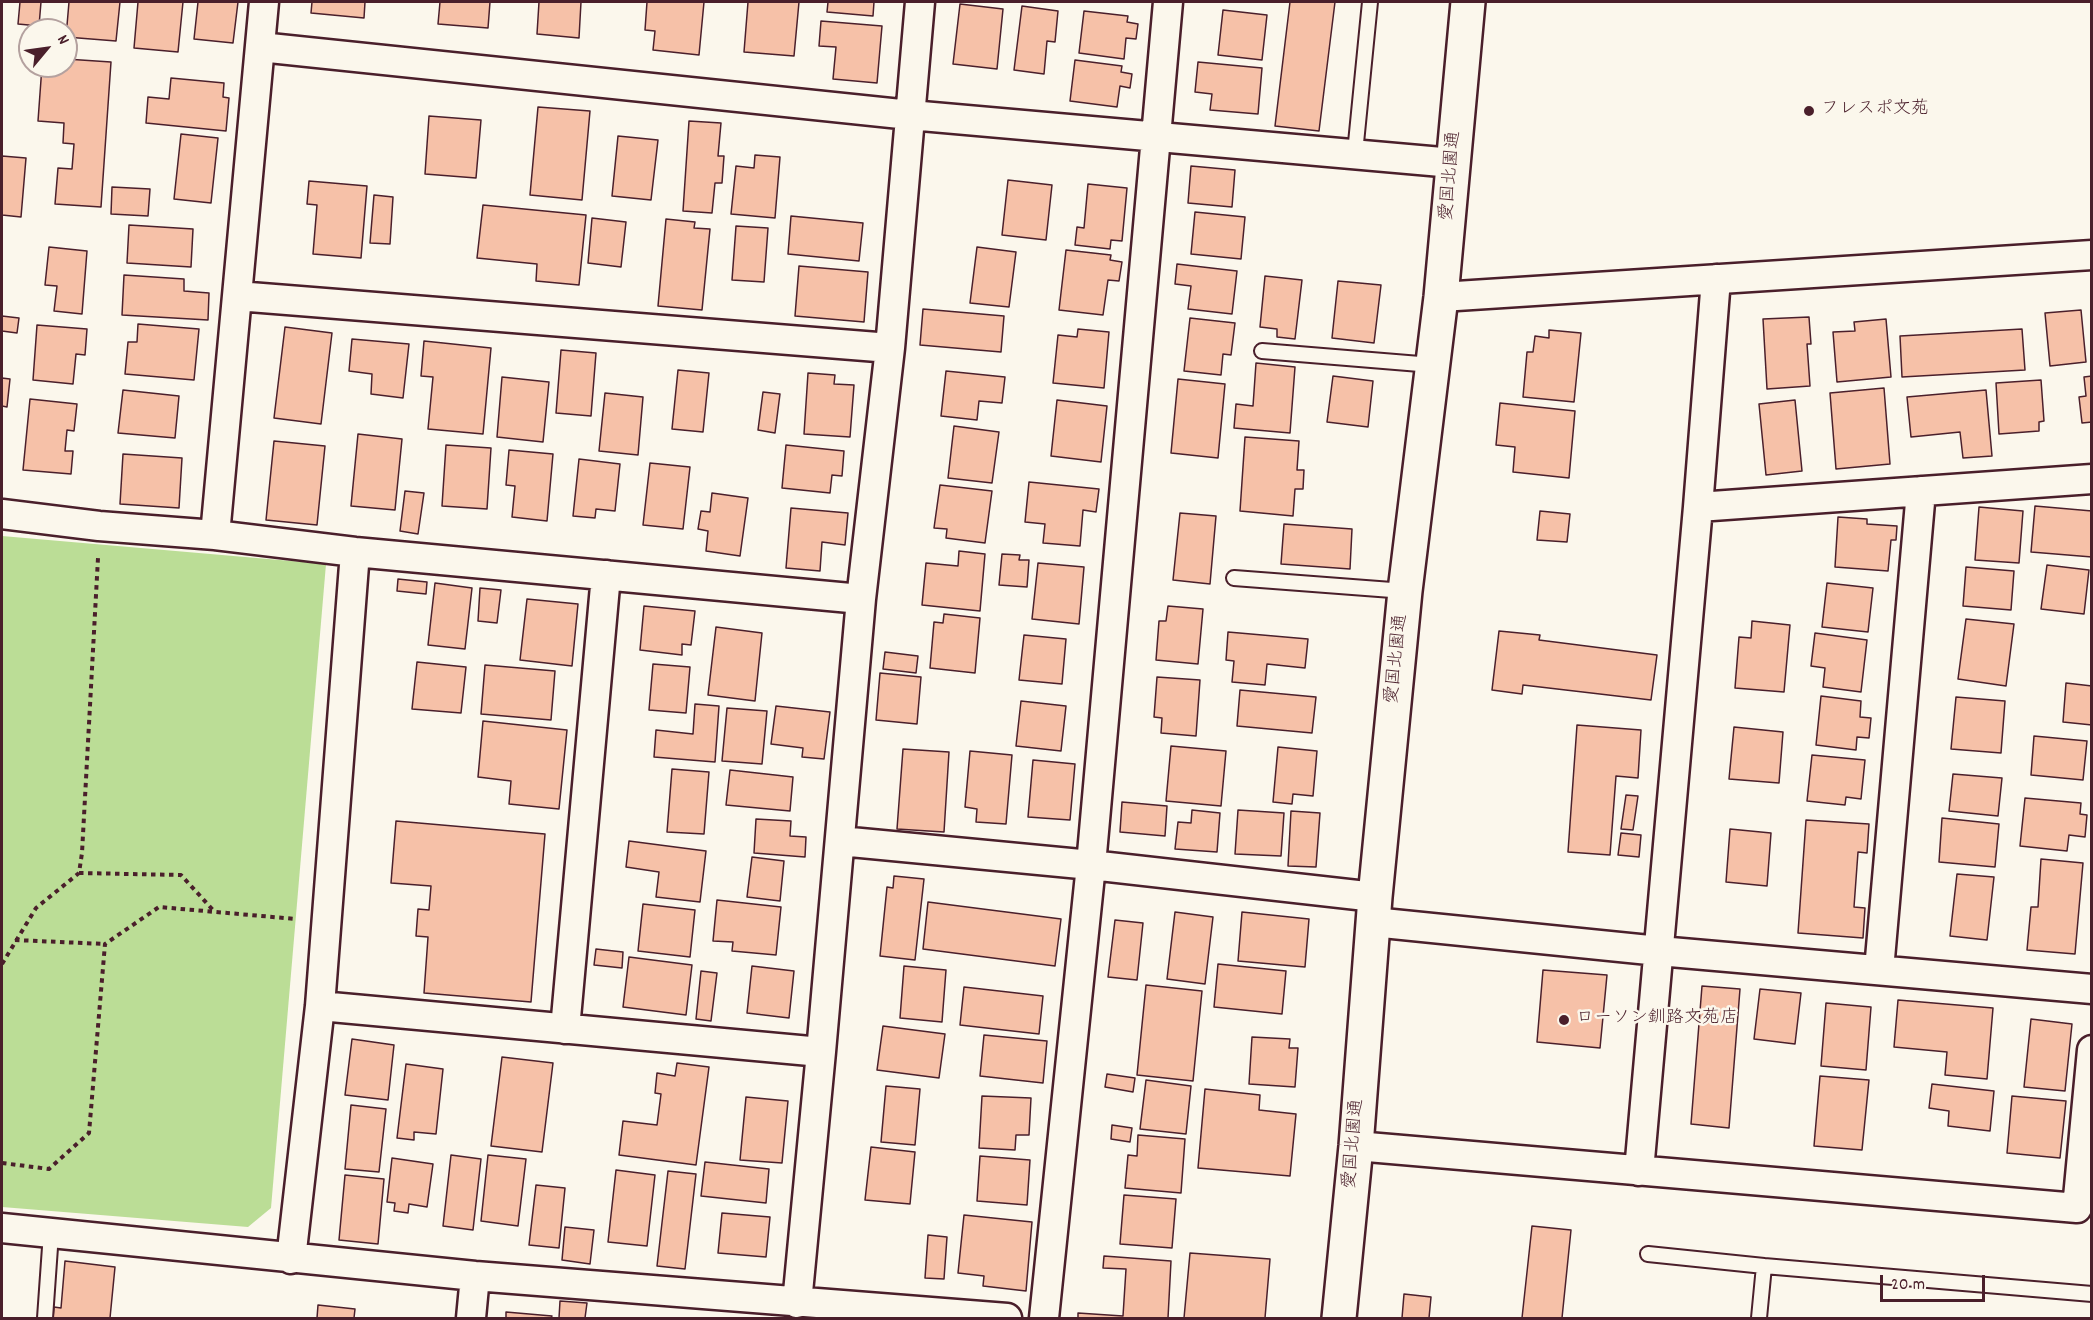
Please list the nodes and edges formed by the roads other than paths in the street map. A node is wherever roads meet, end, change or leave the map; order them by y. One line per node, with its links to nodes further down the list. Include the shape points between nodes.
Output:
1 (264, 2): 6 (street)
2 (920, 2): 7 (street)
3 (1168, 2): 8 (street)
4 (1370, 2): 9 (lane)
5 (1468, 2): 10 (street, 愛国北園通)
6 (260, 46): 7 (street); 13 (street)
7 (910, 115): 8 (street); 15 (street)
8 (1156, 135): 9 (street); 29 (street)
9 (1355, 153): 10 (street)
10 (1453, 163): 14 (street, 愛国北園通)
11 (2091, 255): 12 (street)
12 (1716, 279): 14 (street); 20 (street)
13 (237, 296): 15 (street); 22 (street)
14 (1441, 297): 17 (street, 愛国北園通)
15 (890, 348): 27 (street)
16 (1262, 351): 17 (lane)
17 (1432, 365): 26 (street, 愛国北園通)
18 (2091, 479): 19 (street)
19 (1921, 491): 20 (street); 32 (street)
20 (1698, 507): 31 (street)
21 (2, 514): 22 (street)
22 (215, 535): 23 (street)
23 (355, 552): 24 (street); 34 (street)
24 (606, 575): 27 (street); 35 (street)
25 (1234, 578): 26 (lane)
26 (1405, 591): 30 (street, 愛国北園通)
27 (861, 599): 28 (street)
28 (840, 841): 29 (street); 37 (street)
29 (1091, 865): 30 (street); 51 (street)
30 (1374, 910): 31 (street); 38 (street, 愛国北園通)
31 (1659, 951): 32 (street); 39 (street)
32 (1879, 970): 33 (street)
33 (2091, 989)
34 (320, 1006): 35 (street); 43 (street)
35 (565, 1029): 37 (street)
36 (2091, 1050): 39 (street, via 2078,1208)
37 (822, 1052): 47 (street)
38 (1356, 1146): 39 (street); 52 (street, 愛国北園通)
39 (1639, 1171)
40 (2, 1228): 41 (street)
41 (51, 1233): 43 (street); 48 (lane)
42 (1648, 1254): 44 (lane)
43 (291, 1259): 45 (street)
44 (1764, 1266): 46 (lane); 53 (lane)
45 (475, 1276): 47 (street); 49 (street)
46 (2091, 1294)
47 (797, 1303): 50 (street)
48 (45, 1318)
49 (471, 1318)
50 (1007, 1318)
51 (1044, 1318)
52 (1339, 1318)
53 (1759, 1318)

